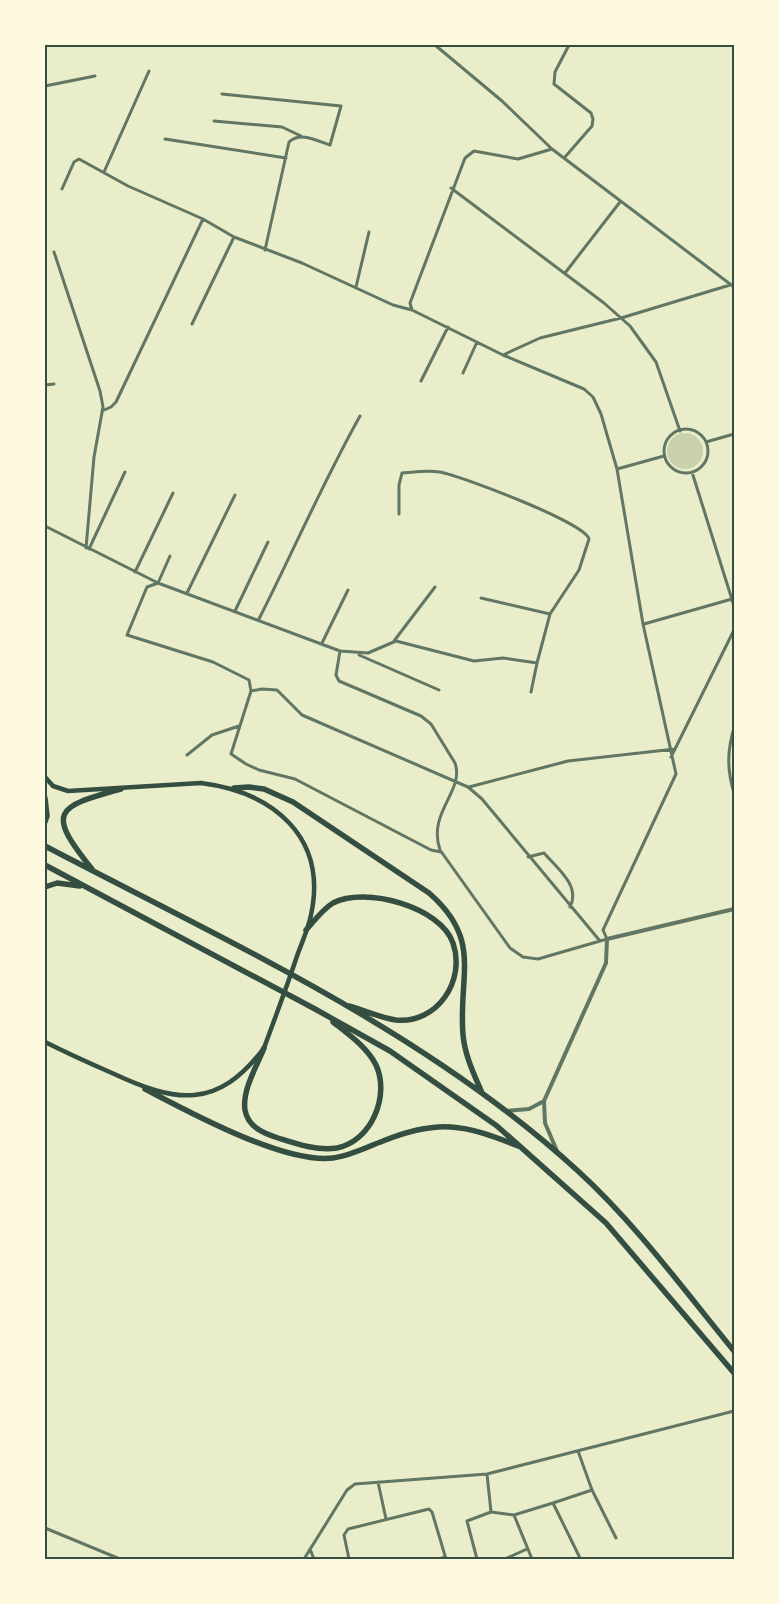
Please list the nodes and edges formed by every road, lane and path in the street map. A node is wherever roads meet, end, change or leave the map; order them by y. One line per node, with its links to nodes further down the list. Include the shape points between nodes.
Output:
1 (434, 45): 10 (street, via 502,101)
2 (569, 45): 11 (street, via 555,72 554,84 593,120 592,126)
3 (149, 70): 13 (street)
4 (95, 76): 5 (street)
5 (45, 86)
6 (222, 94): 8 (street, via 341,106 330,145)
7 (214, 121): 8 (street, via 282,127)
8 (302, 136): 12 (street, via 289,142)
9 (165, 139): 12 (street)
10 (552, 149): 11 (street); 14 (street, via 518,159 474,151 464,158)
11 (565, 157): 16 (street)
12 (286, 158): 20 (street)
13 (104, 172): 15 (street, via 77,160); 17 (street)
14 (451, 188): 22 (street); 25 (street, via 410,303)
15 (62, 189)
16 (620, 202): 22 (street); 23 (street)
17 (203, 219): 19 (street); 35 (street, via 116,402)
18 (370, 232): 24 (street)
19 (234, 237): 20 (street); 27 (street)
20 (265, 250): 24 (street)
21 (54, 252): 35 (street, via 100,391)
22 (565, 273): 26 (street)
23 (732, 286): 26 (street)
24 (356, 287): 25 (street, via 393,305)
25 (412, 310): 28 (street)
26 (621, 318): 30 (street, via 540,338); 37 (street, via 656,362)
27 (192, 324)
28 (448, 327): 29 (street); 32 (street)
29 (477, 342): 30 (street); 31 (street)
30 (503, 355): 41 (street, via 576,385 593,397)
31 (463, 373)
32 (421, 381)
33 (54, 384): 34 (street)
34 (45, 385)
35 (102, 411): 49 (street, via 94,457)
36 (360, 416): 61 (street)
37 (680, 431): 39 (street, via 696,431); 40 (street, via 668,437)
38 (734, 434): 39 (street)
39 (706, 442): 43 (street, via 707,458)
40 (664, 456): 41 (street); 43 (street, via 675,471)
41 (617, 468): 62 (street)
42 (125, 472): 49 (street)
43 (692, 472): 57 (street)
44 (173, 493): 51 (street)
45 (235, 495): 55 (street)
46 (399, 514): 60 (street, via 402,473 440,472 552,514 584,530 589,539 584,560)
47 (45, 526): 49 (street)
48 (268, 542): 59 (street)
49 (88, 549): 51 (street)
50 (170, 556): 52 (street)
51 (136, 572): 52 (street)
52 (158, 582): 55 (street); 70 (street, via 147,587 128,635 213,662 249,680)
53 (435, 586): 64 (street)
54 (348, 590): 65 (street)
55 (187, 593): 59 (street)
56 (481, 598): 60 (street)
57 (732, 599): 58 (street); 62 (street)
58 (734, 606)
59 (235, 611): 61 (street)
60 (550, 614): 68 (street)
61 (260, 619): 65 (street)
62 (643, 624): 75 (street)
63 (734, 630): 74 (street)
64 (393, 642): 67 (street, via 368,653); 68 (street, via 404,642 474,662 503,658)
65 (322, 643): 66 (street)
66 (340, 651): 67 (street); 79 (street, via 336,675 339,681 413,711 431,724 457,770)
67 (356, 653): 69 (street)
68 (537, 664): 71 (street)
69 (438, 690)
70 (251, 692): 72 (street); 79 (street, via 277,690 302,715)
71 (530, 692)
72 (239, 726): 76 (street, via 212,735); 87 (street, via 231,754 236,758 259,770 295,779 431,850)
73 (734, 728): 83 (street, via 728,757)
74 (675, 749): 75 (street); 77 (street)
75 (670, 750): 77 (street); 80 (street, via 568,761)
76 (188, 755)
77 (671, 758): 96 (street, via 676,774 674,783 614,904 603,930)
78 (45, 777): 82 (main road, via 53,786 68,792)
79 (455, 781): 80 (street); 87 (street, via 436,824 435,836)
80 (468, 787): 88 (street, via 482,799)
81 (234, 788): 82 (main road, via 192,783); 95 (main road, via 270,806 301,838 312,868 311,914); 103 (highway, via 264,789 293,802 445,906 464,946 465,1045)
82 (121, 789): 90 (highway, via 74,803 64,816 62,823 68,839)
83 (734, 793)
84 (45, 798): 85 (highway, via 48,816)
85 (45, 822)
86 (45, 846): 90 (highway)
87 (441, 852): 97 (street, via 510,948 522,956 538,959)
88 (528, 857): 93 (street); 93 (street, via 544,853 573,888)
89 (45, 865): 92 (highway)
90 (95, 872): 98 (highway)
91 (45, 886): 92 (highway, via 57,883)
92 (86, 887): 99 (highway)
93 (570, 907): 97 (street)
94 (734, 909): 96 (street)
95 (306, 930): 98 (highway, via 333,903 359,898 378,899 401,904 434,918 453,942 454,976 450,991 430,1014 411,1020 395,1020); 101 (main road)
96 (607, 940): 97 (street); 104 (street, via 606,963)
97 (600, 941)
98 (340, 1003): 103 (highway)
99 (316, 1008): 101 (highway, via 360,1045 376,1066 381,1098 368,1127 360,1136 338,1147 323,1149 301,1146 254,1127 244,1102); 106 (highway, via 390,1051 482,1115)
100 (45, 1042): 102 (main road)
101 (264, 1048): 102 (main road, via 232,1081 204,1094 178,1096)
102 (145, 1089): 106 (highway, via 220,1126 300,1155 333,1158 399,1134 441,1126 490,1134)
103 (483, 1095): 105 (highway)
104 (544, 1101): 105 (street, via 529,1109); 107 (street, via 548,1134)
105 (504, 1110): 107 (highway)
106 (524, 1149): 109 (highway, via 606,1223)
107 (558, 1153): 108 (highway, via 622,1215)
108 (734, 1351)
109 (734, 1373)
110 (734, 1411): 111 (street)
111 (578, 1451): 112 (street); 114 (street)
112 (487, 1474): 113 (street); 116 (street)
113 (378, 1482): 118 (street); 121 (street, via 355,1484 347,1490)
114 (592, 1490): 115 (street); 120 (street)
115 (553, 1503): 117 (street); 124 (street)
116 (491, 1512): 117 (street); 130 (street, via 467,1521)
117 (514, 1515): 122 (street)
118 (386, 1519): 123 (street, via 431,1510); 128 (street, via 346,1532)
119 (45, 1528): 125 (street)
120 (616, 1538)
121 (310, 1549): 126 (street); 127 (street)
122 (528, 1549): 131 (street); 132 (street)
123 (445, 1558): 129 (street)
124 (580, 1558)
125 (120, 1559)
126 (304, 1559)
127 (314, 1559)
128 (349, 1559)
129 (439, 1559)
130 (477, 1559)
131 (505, 1559)
132 (532, 1559)

